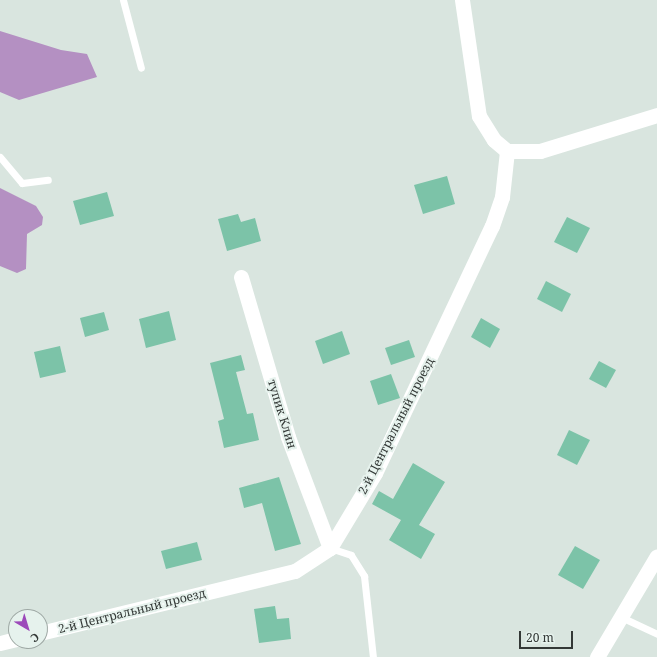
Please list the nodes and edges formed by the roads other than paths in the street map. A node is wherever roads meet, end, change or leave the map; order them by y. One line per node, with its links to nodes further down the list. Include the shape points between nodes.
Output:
1 (123, 0): 3 (lane)
2 (462, 0): 5 (street, via 479,116 494,140)
3 (141, 68)
4 (657, 114): 5 (street, via 540,151)
5 (507, 151): 9 (street, 2-й Центральный проезд, via 502,197 492,226 375,473)
6 (0, 157): 7 (lane, via 22,183)
7 (48, 180)
8 (241, 277): 9 (street, тупик Клин, via 288,437)
9 (330, 548): 12 (street, 2-й Центральный проезд, via 295,571); 14 (lane, via 351,555 364,576)
10 (657, 556): 11 (street)
11 (621, 617): 13 (lane); 15 (street)
12 (48, 631)
13 (657, 634)
14 (372, 657)
15 (597, 657)

